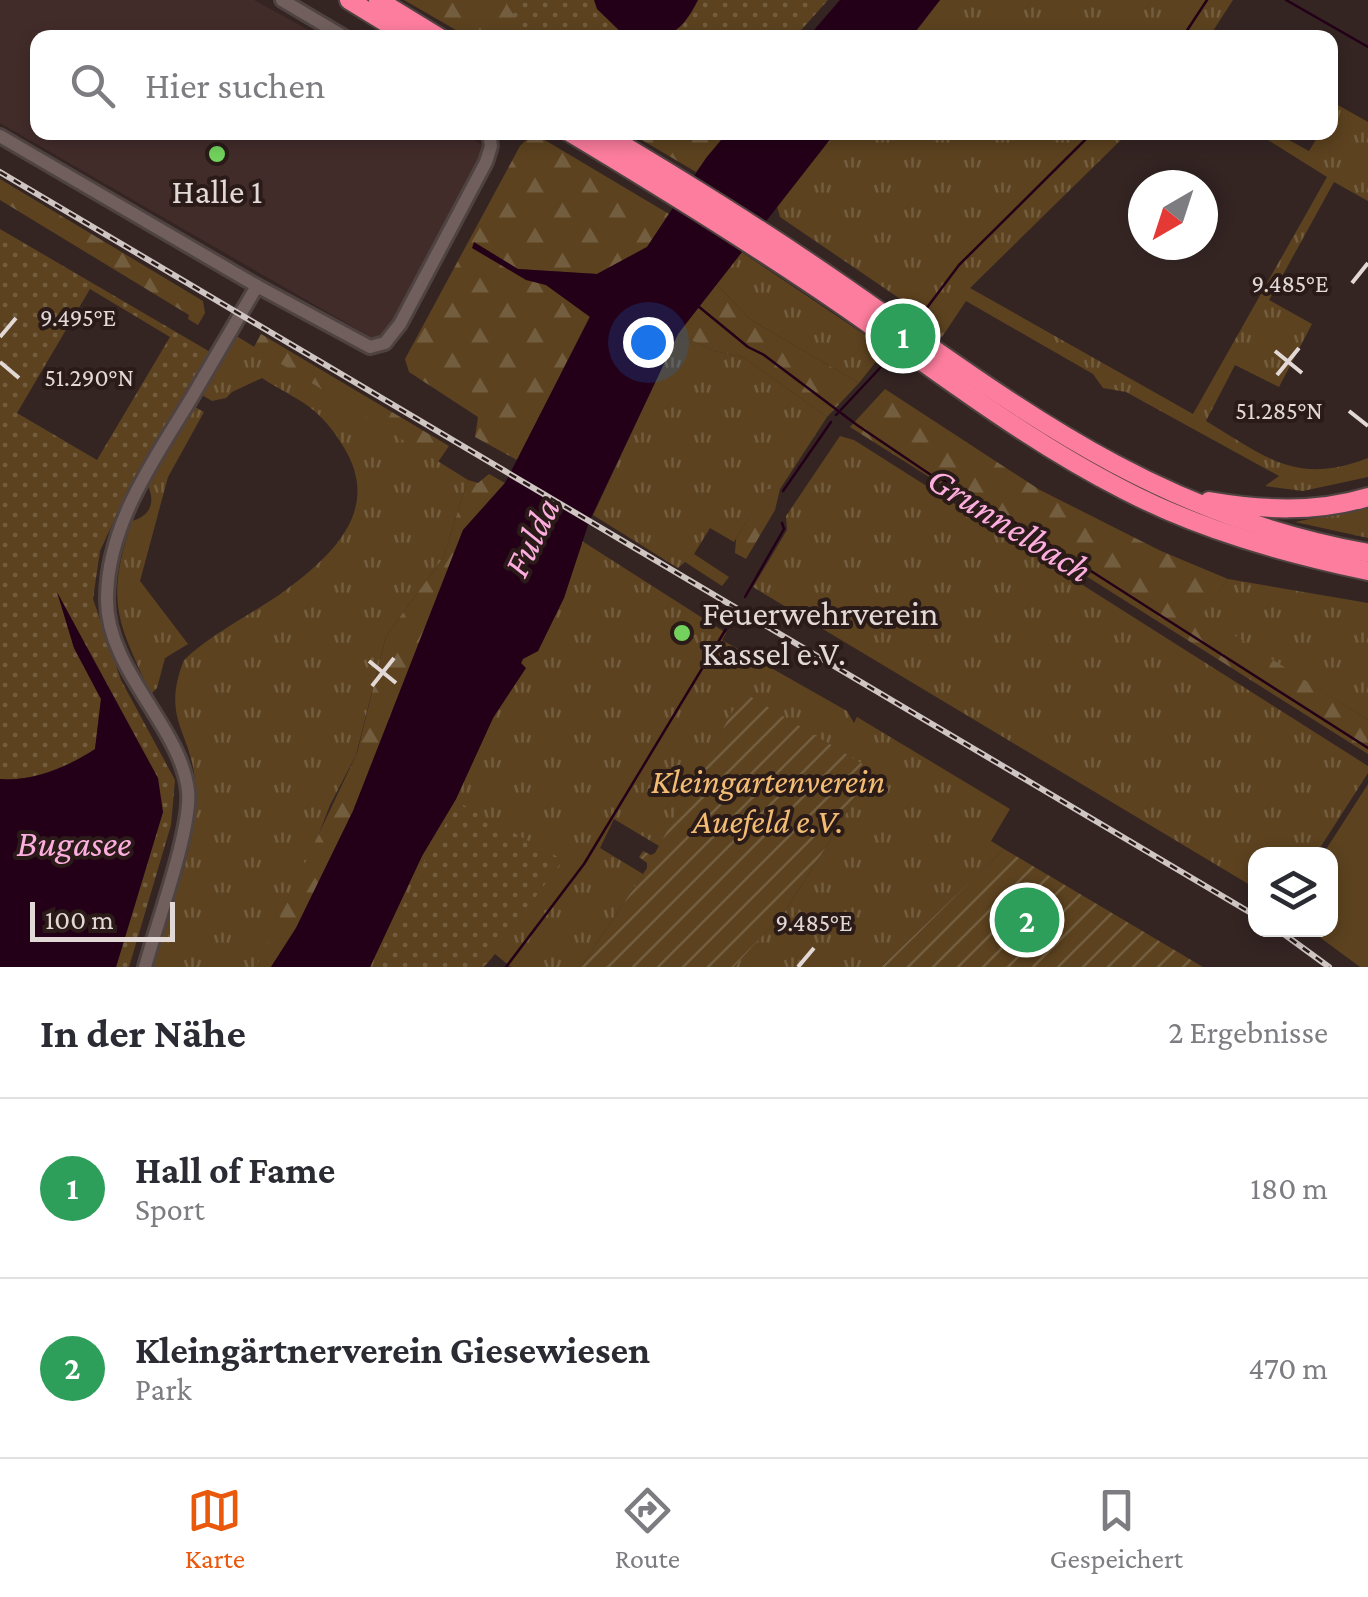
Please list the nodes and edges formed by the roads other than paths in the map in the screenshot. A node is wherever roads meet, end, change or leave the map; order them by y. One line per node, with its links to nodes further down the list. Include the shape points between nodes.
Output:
1 (282, 0): 5 (street)
2 (348, 0): 6 (highway)
3 (378, 0): 7 (highway)
4 (393, 0): 8 (highway)
5 (333, 30)
6 (412, 30)
7 (414, 30)
8 (415, 30)
9 (0, 136): 13 (street)
10 (491, 140): 13 (street, via 486,162 386,343 364,346)
11 (582, 140): 14 (highway)
12 (614, 140): 14 (highway, via 776,240)
13 (256, 286): 19 (street, via 128,508 112,556 106,599 118,648 188,788)
14 (947, 370): 15 (highway); 18 (highway, via 1005,420 1126,491 1214,530)
15 (1174, 495): 16 (highway, via 1294,509); 17 (highway, via 1273,531)
16 (1368, 496)
17 (1368, 554)
18 (1368, 571)
19 (145, 967)

